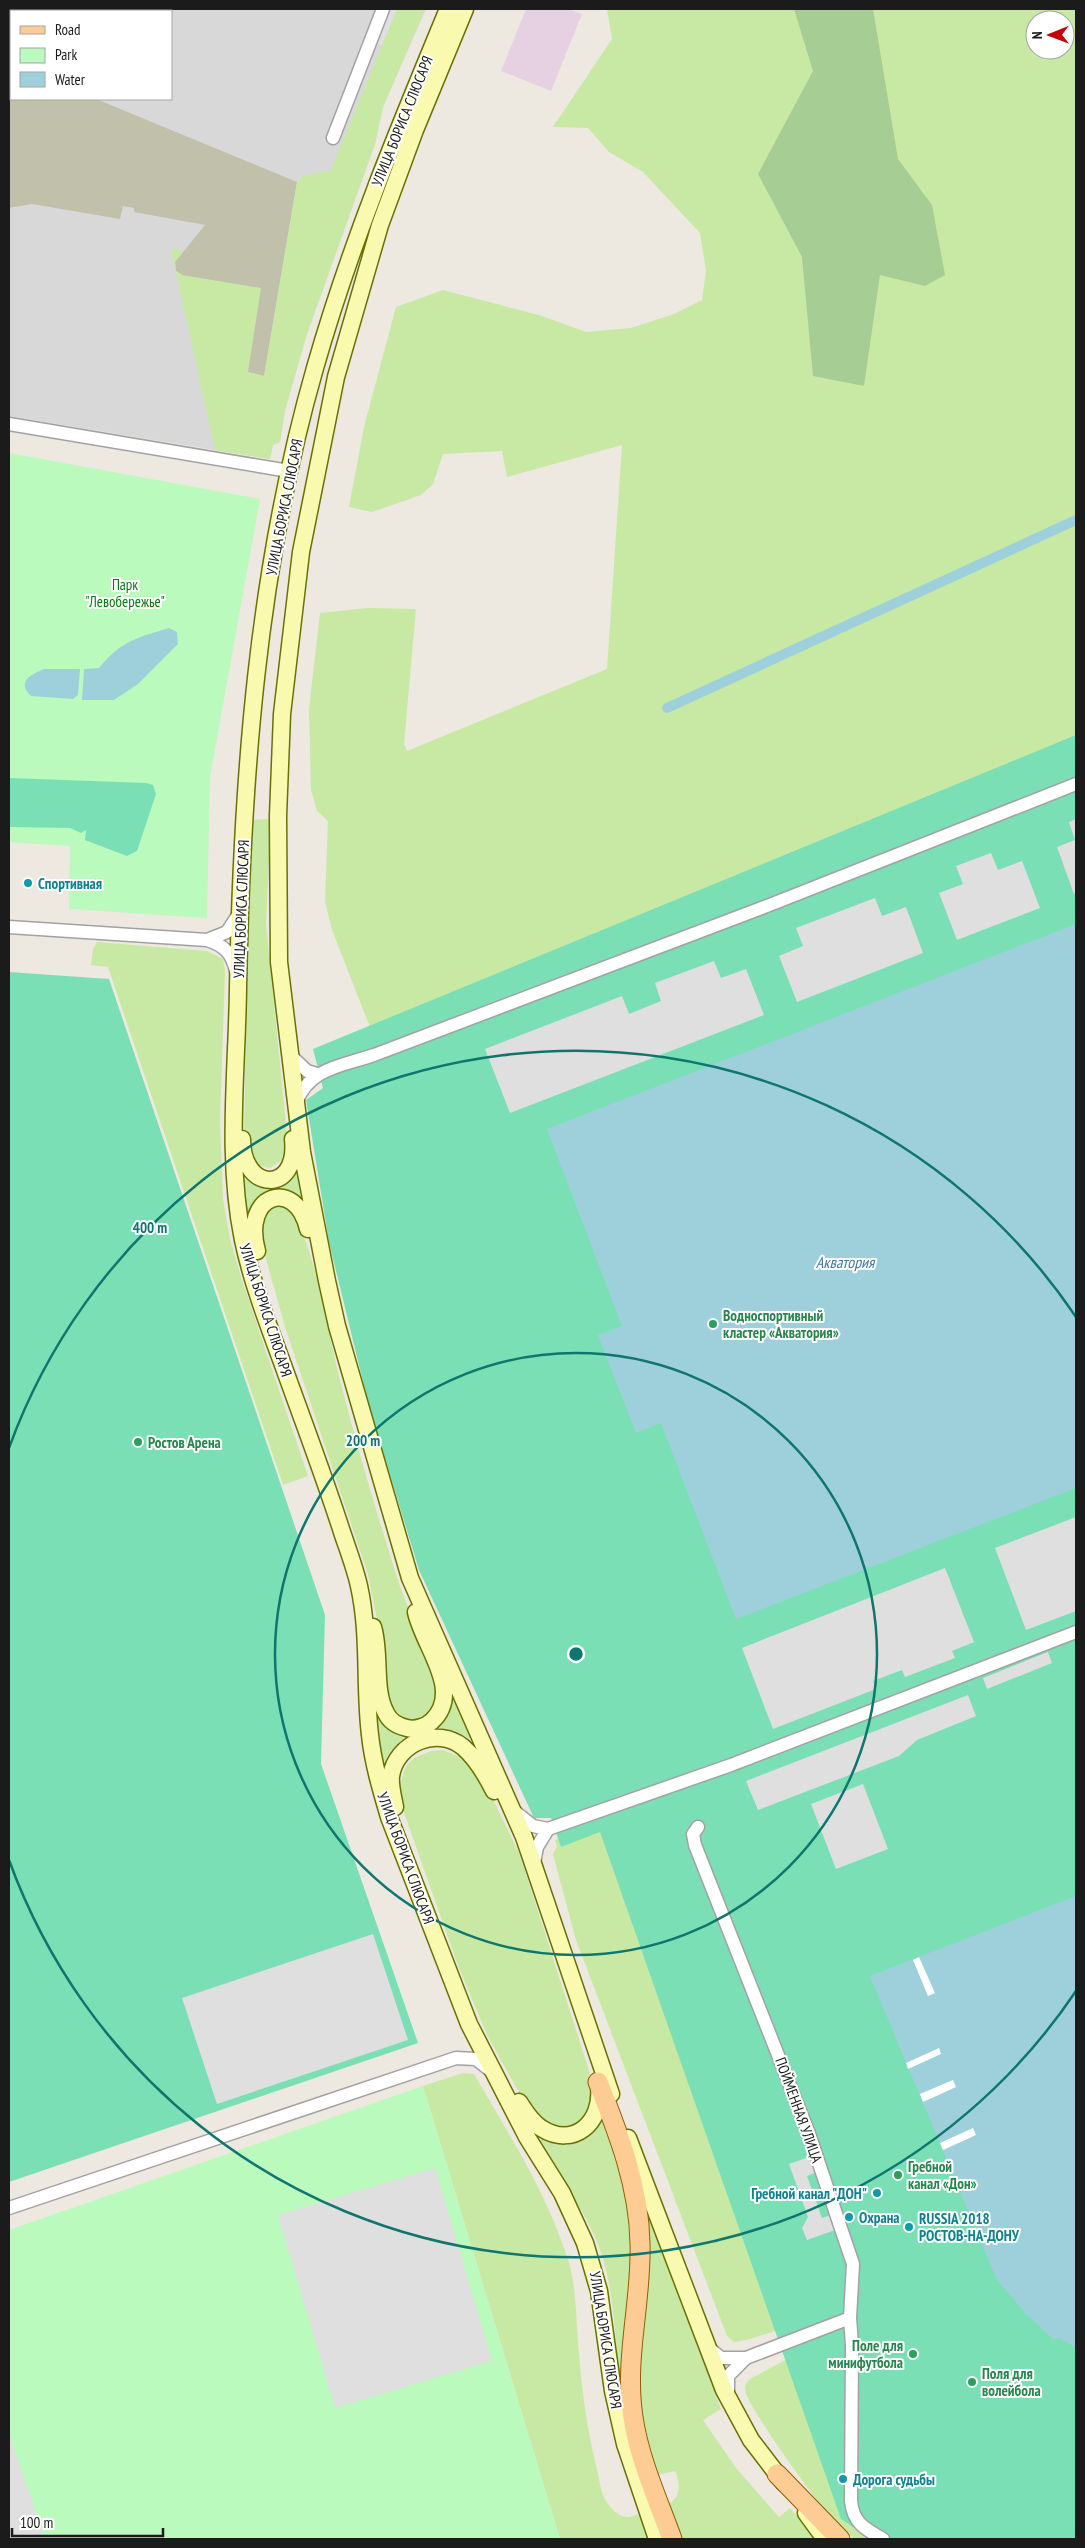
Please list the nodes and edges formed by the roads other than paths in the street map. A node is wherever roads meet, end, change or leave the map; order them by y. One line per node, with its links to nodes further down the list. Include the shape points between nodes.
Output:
1 (383, 9): 4 (street)
2 (448, 9): 6 (main road, УЛИЦА БОРИСА СЛЮСАРЯ, via 359,227 314,370)
3 (465, 9): 12 (main road, УЛИЦА БОРИСА СЛЮСАРЯ, via 414,130 380,225 336,377 301,552 282,714 278,816 279,962)
4 (332, 138)
5 (9, 424): 6 (street)
6 (289, 470): 8 (main road, УЛИЦА БОРИСА СЛЮСАРЯ, via 253,695 243,814)
7 (1076, 784): 13 (street, via 767,906)
8 (240, 912): 10 (street, via 227,932); 11 (main road, УЛИЦА БОРИСА СЛЮСАРЯ)
9 (9, 927): 10 (street)
10 (207, 940): 11 (street, via 226,948 232,956)
11 (238, 985): 14 (main road, УЛИЦА БОРИСА СЛЮСАРЯ)
12 (289, 1053): 13 (street, via 307,1071); 15 (main road, УЛИЦА БОРИСА СЛЮСАРЯ)
13 (316, 1074): 15 (street)
14 (236, 1087): 15 (main road, via 242,1098 244,1158 254,1175 268,1180 285,1174 293,1158 289,1102); 17 (main road, УЛИЦА БОРИСА СЛЮСАРЯ, via 233,1155 238,1209 244,1244)
15 (295, 1097): 16 (main road, УЛИЦА БОРИСА СЛЮСАРЯ)
16 (326, 1281): 17 (main road, via 318,1274 307,1222 298,1204 278,1198 263,1204 254,1217 253,1228 254,1243 272,1306); 18 (main road, УЛИЦА БОРИСА СЛЮСАРЯ)
17 (266, 1319): 19 (main road, УЛИЦА БОРИСА СЛЮСАРЯ)
18 (410, 1578): 19 (main road, via 419,1626 442,1678 445,1693 441,1711 430,1723 411,1728 391,1721 385,1712 380,1695 375,1634); 21 (main road, УЛИЦА БОРИСА СЛЮСАРЯ)
19 (359, 1584): 26 (main road, УЛИЦА БОРИСА СЛЮСАРЯ, via 374,1762 389,1817)
20 (1076, 1632): 23 (street, via 731,1765)
21 (514, 1811): 23 (street, via 533,1826); 24 (main road, УЛИЦА БОРИСА СЛЮСАРЯ)
22 (698, 1827): 31 (street, ПОЙМЕННАЯ УЛИЦА, via 693,1834 695,1845 840,2221 853,2264)
23 (548, 1829): 25 (street, via 538,1846)
24 (524, 1837): 25 (main road, УЛИЦА БОРИСА СЛЮСАРЯ); 26 (main road, via 516,1836 486,1773 462,1747 439,1738 426,1738 414,1744 396,1762 391,1791 420,1878)
25 (534, 1863): 27 (main road, УЛИЦА БОРИСА СЛЮСАРЯ)
26 (417, 1888): 28 (main road, УЛИЦА БОРИСА СЛЮСАРЯ, via 445,1966)
27 (584, 2019): 29 (main road, via 581,2034); 32 (main road, УЛИЦА БОРИСА СЛЮСАРЯ)
28 (489, 2066): 29 (main road, via 496,2060 528,2116 539,2127 559,2135 580,2132 594,2118 599,2109); 30 (street, via 476,2058 456,2058); 36 (main road, УЛИЦА БОРИСА СЛЮСАРЯ, via 562,2193 593,2262 619,2421)
29 (598, 2082): 36 (main road, via 636,2192 640,2244 630,2396)
30 (9, 2208)
31 (850, 2318): 33 (street); 41 (street, ПОЙМЕННАЯ УЛИЦА, via 852,2512 863,2527)
32 (704, 2342): 33 (street, via 721,2358); 34 (main road, УЛИЦА БОРИСА СЛЮСАРЯ)
33 (746, 2358): 34 (street, via 728,2376)
34 (730, 2402): 35 (main road, УЛИЦА БОРИСА СЛЮСАРЯ, via 751,2440)
35 (777, 2474): 39 (main road, УЛИЦА БОРИСА СЛЮСАРЯ); 40 (main road)
36 (645, 2485): 37 (main road, УЛИЦА БОРИСА СЛЮСАРЯ); 38 (main road)
37 (657, 2539)
38 (672, 2539)
39 (825, 2539)
40 (840, 2539)
41 (883, 2539)

